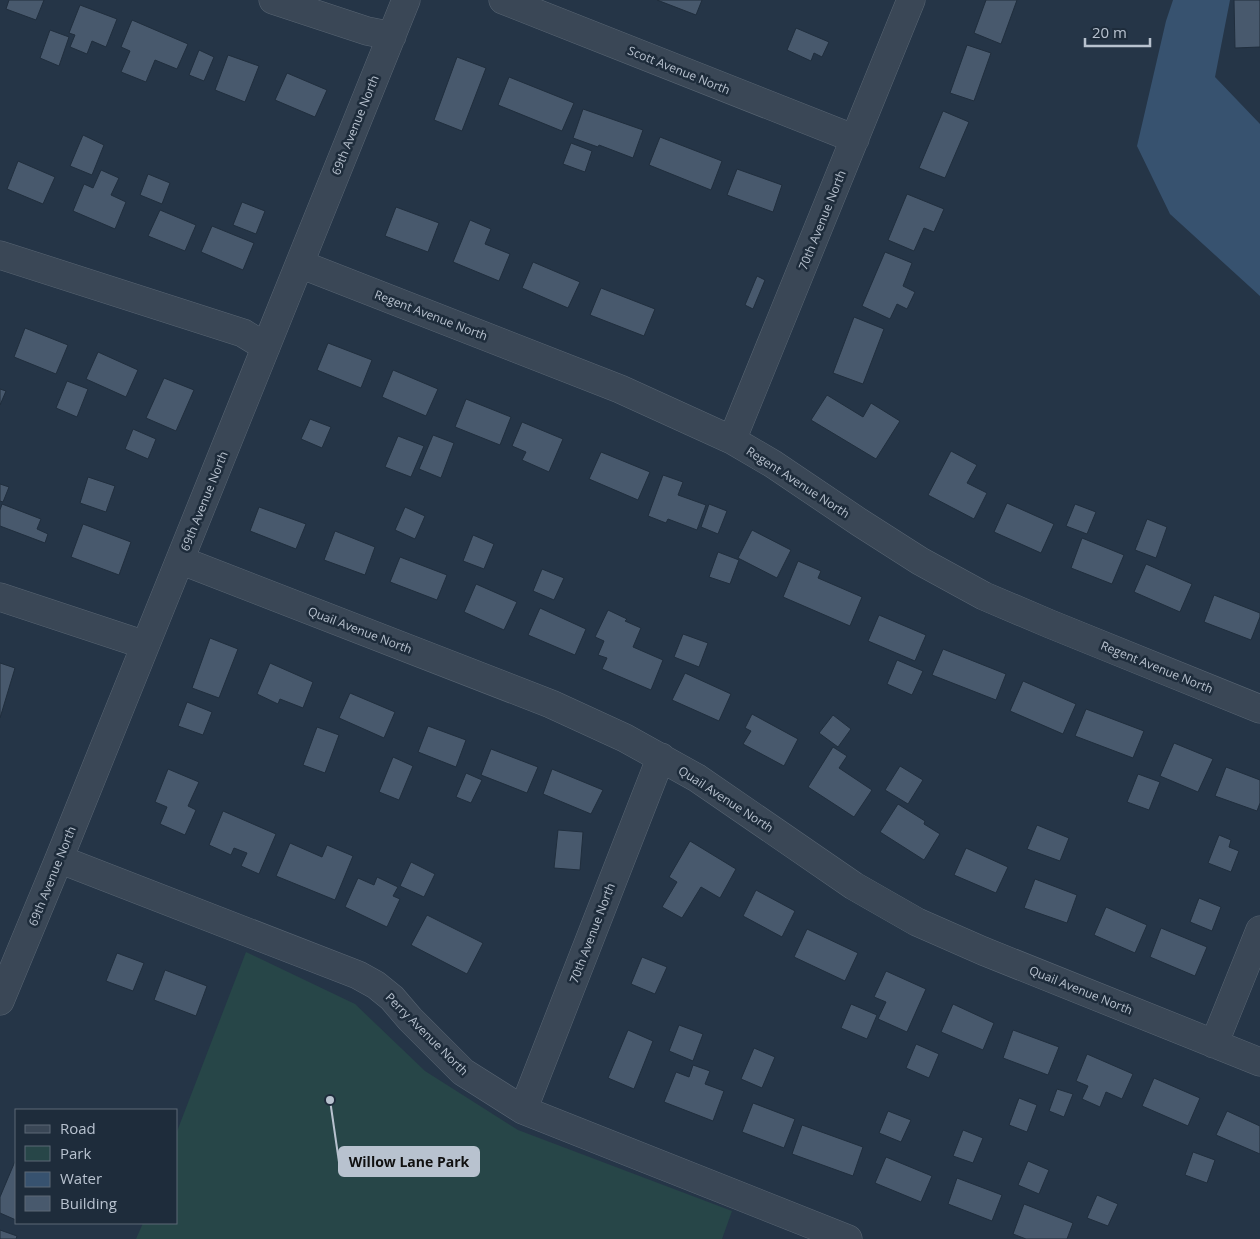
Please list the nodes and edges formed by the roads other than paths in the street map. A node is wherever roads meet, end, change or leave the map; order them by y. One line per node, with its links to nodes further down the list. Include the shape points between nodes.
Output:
1 (273, 0): 5 (street)
2 (406, 0): 5 (street, 69th Avenue North)
3 (503, 0): 6 (street, Scott Avenue North)
4 (911, 0): 6 (street, 70th Avenue North)
5 (392, 36): 8 (street, 69th Avenue North)
6 (855, 139): 10 (street, 70th Avenue North)
7 (0, 255): 9 (street, via 242,333)
8 (300, 264): 9 (street, 69th Avenue North); 10 (street, Regent Avenue North, via 620,389)
9 (266, 347): 11 (street, 69th Avenue North)
10 (732, 440): 14 (street, Regent Avenue North, via 920,561 984,596)
11 (180, 560): 13 (street, 69th Avenue North); 15 (street, Quail Avenue North, via 550,704)
12 (0, 597): 13 (street)
13 (145, 645): 16 (street, 69th Avenue North)
14 (1260, 709)
15 (661, 757): 19 (street, Quail Avenue North, via 697,778 854,886 917,922); 21 (street, 70th Avenue North)
16 (59, 859): 18 (street, 69th Avenue North); 21 (street, Perry Avenue North, via 376,984 463,1072)
17 (1260, 930): 19 (street)
18 (0, 1001)
19 (1214, 1044): 20 (street, Quail Avenue North)
20 (1260, 1062)
21 (522, 1110): 22 (street, Perry Avenue North)
22 (848, 1239)

